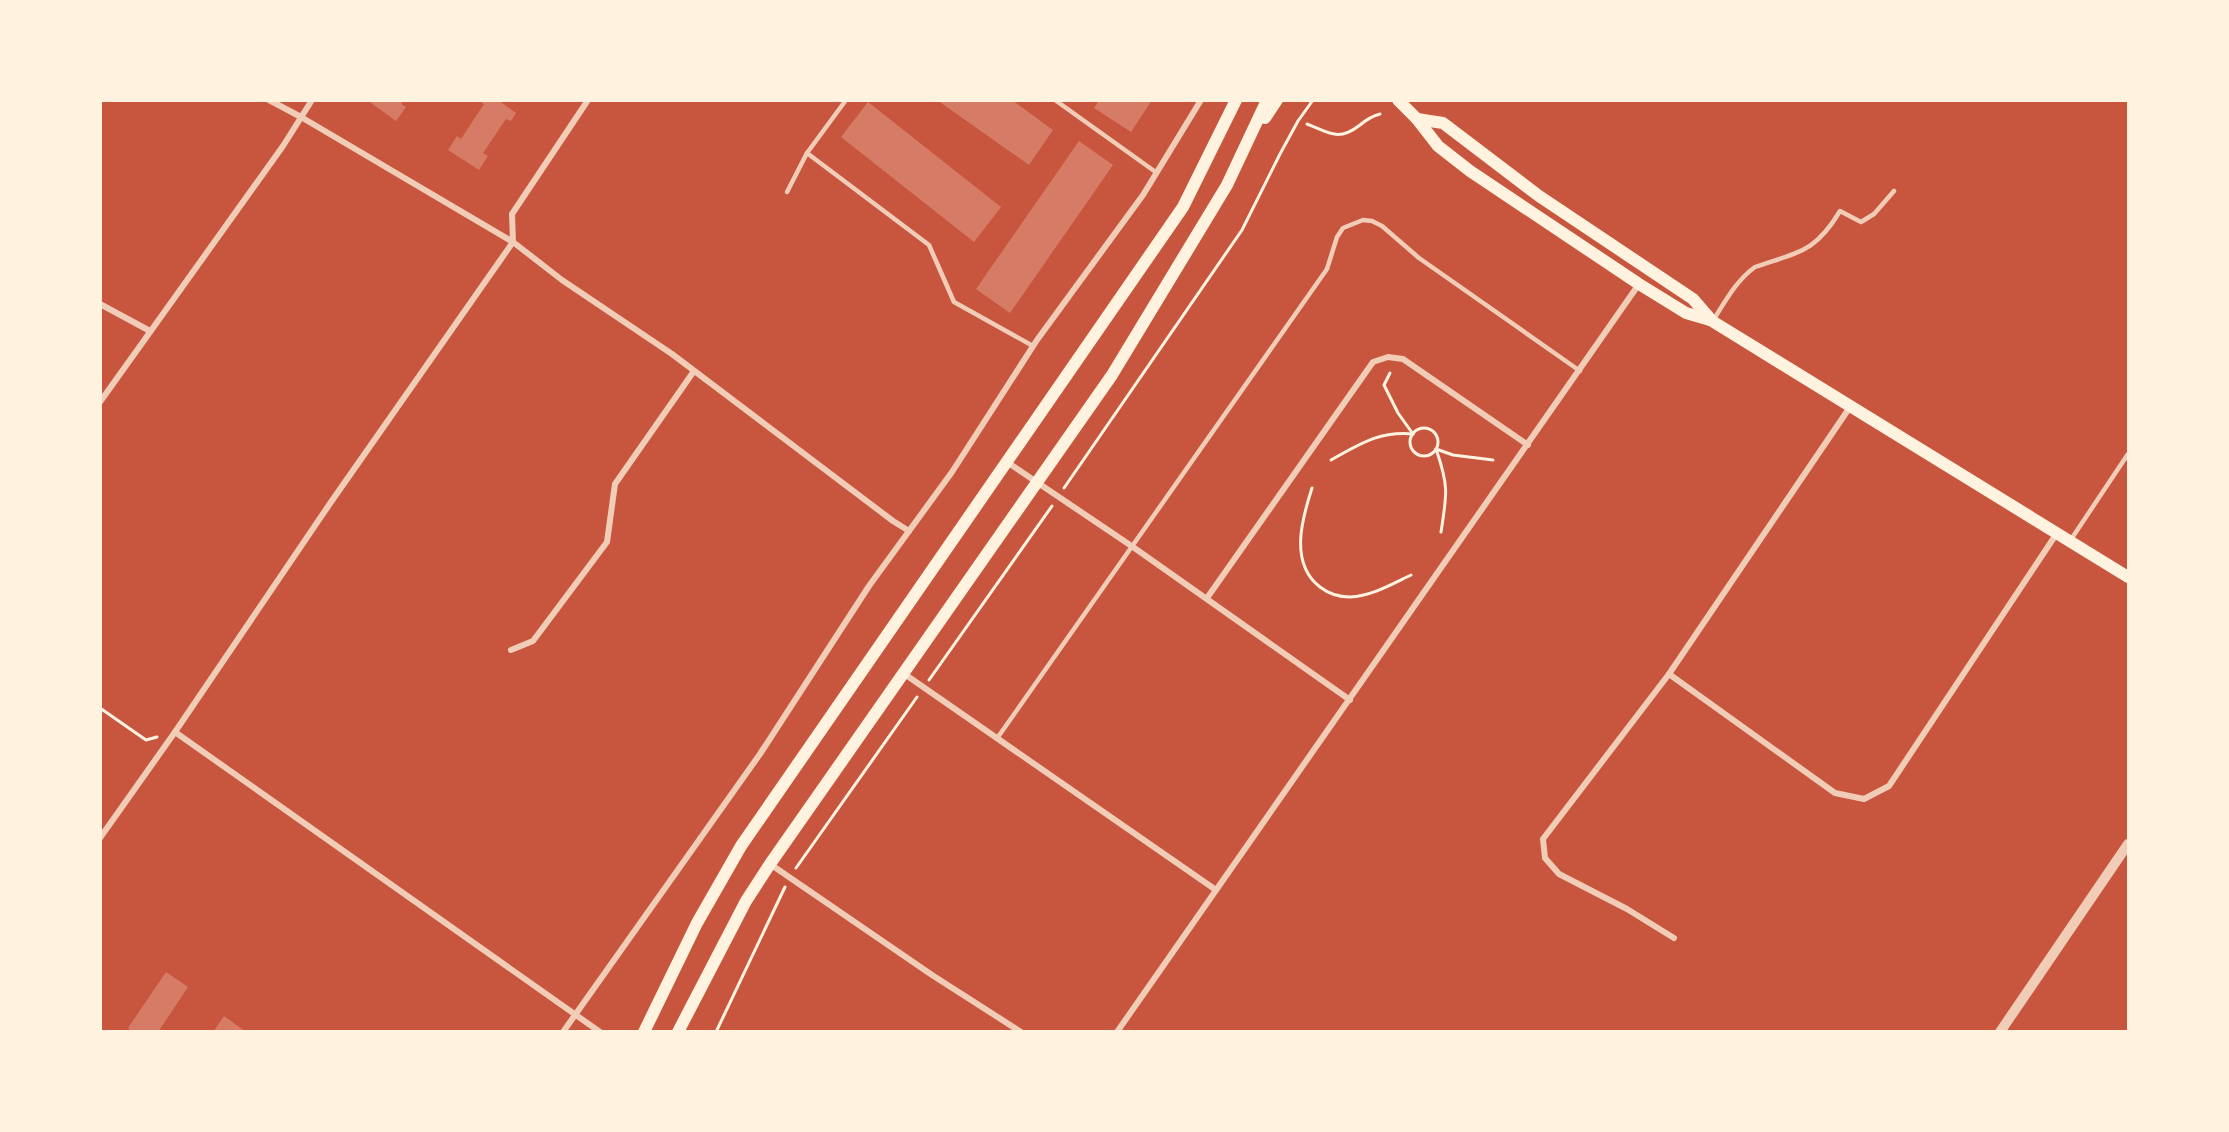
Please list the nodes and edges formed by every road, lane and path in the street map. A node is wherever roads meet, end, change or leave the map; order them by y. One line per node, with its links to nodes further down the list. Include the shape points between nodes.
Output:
1 (269, 100): 13 (street)
2 (312, 100): 13 (street)
3 (588, 100): 21 (street, via 512,214)
4 (846, 100): 17 (lane)
5 (1055, 100): 18 (lane)
6 (1201, 100): 18 (street)
7 (1236, 100): 38 (main road, via 1183,207)
8 (1267, 100): 16 (main road)
9 (1277, 100): 16 (main road)
10 (1312, 100): 40 (path, via 1242,230)
11 (1398, 100): 14 (main road)
12 (1380, 114): 15 (path, via 1348,134 1335,135)
13 (301, 117): 21 (street); 25 (street)
14 (1418, 119): 22 (main road, via 1438,146 1470,171); 24 (main road, via 1443,123 1539,196 1693,299)
15 (1307, 124)
16 (1252, 136): 39 (main road, via 1227,185 1112,375)
17 (807, 153): 20 (lane); 26 (lane, via 929,245 954,302)
18 (1157, 173): 26 (street)
19 (1894, 191): 24 (lane, via 1874,214 1861,222 1840,211 1828,231 1812,245 1755,267 1733,289)
20 (787, 192)
21 (513, 242): 27 (street); 58 (street)
22 (1639, 285): 24 (main road, via 1686,313); 28 (street)
23 (100, 304): 25 (street)
24 (1712, 321): 31 (main road)
25 (150, 331): 30 (street)
26 (1034, 346): 43 (street)
27 (694, 371): 43 (street); 51 (street, via 615,484 606,542 533,641)
28 (1580, 371): 33 (street); 47 (lane, via 1419,258 1382,226 1363,220 1352,223 1337,237 1328,269)
29 (1390, 373): 32 (path, via 1384,385)
30 (100, 402)
31 (1850, 407): 45 (main road); 54 (street)
32 (1413, 434): 34 (path, via 1425,428 1433,431 1438,440); 34 (path, via 1411,447 1417,454 1430,455); 36 (path, via 1379,435)
33 (1528, 445): 50 (street, via 1402,358 1373,362); 56 (street)
34 (1436, 449): 37 (path); 44 (path, via 1447,493)
35 (2128, 454): 46 (lane)
36 (1331, 460)
37 (1492, 460)
38 (1007, 462): 39 (street); 70 (main road, via 741,846)
39 (1037, 482): 47 (street); 52 (main road)
40 (1067, 483)
41 (1312, 488): 48 (path, via 1302,518 1300,542 1311,580 1329,594 1349,597 1369,594)
42 (1049, 509): 53 (path)
43 (909, 531): 67 (street, via 760,754)
44 (1441, 532)
45 (2057, 533): 46 (main road); 54 (street, via 1889,786 1864,799 1834,793)
46 (2070, 541): 49 (main road)
47 (1133, 547): 50 (street); 59 (lane)
48 (1411, 575)
49 (2128, 577)
50 (1207, 598): 56 (street)
51 (511, 650)
52 (903, 672): 59 (street); 63 (main road)
53 (934, 673)
54 (1669, 674): 66 (street, via 1543,839 1545,858 1559,874)
55 (914, 700): 62 (path)
56 (1350, 700): 64 (street)
57 (100, 708): 58 (path, via 146,740)
58 (175, 732): 60 (street); 67 (street)
59 (998, 737): 64 (street)
60 (100, 838)
61 (2128, 844): 75 (street)
62 (801, 861)
63 (770, 864): 71 (main road); 73 (street)
64 (1216, 890): 74 (street)
65 (782, 892): 72 (path)
66 (1674, 938)
67 (578, 1014): 68 (street); 69 (street)
68 (563, 1032)
69 (600, 1032)
70 (644, 1032)
71 (678, 1032)
72 (716, 1032)
73 (1021, 1032)
74 (1117, 1032)
75 (2000, 1032)

